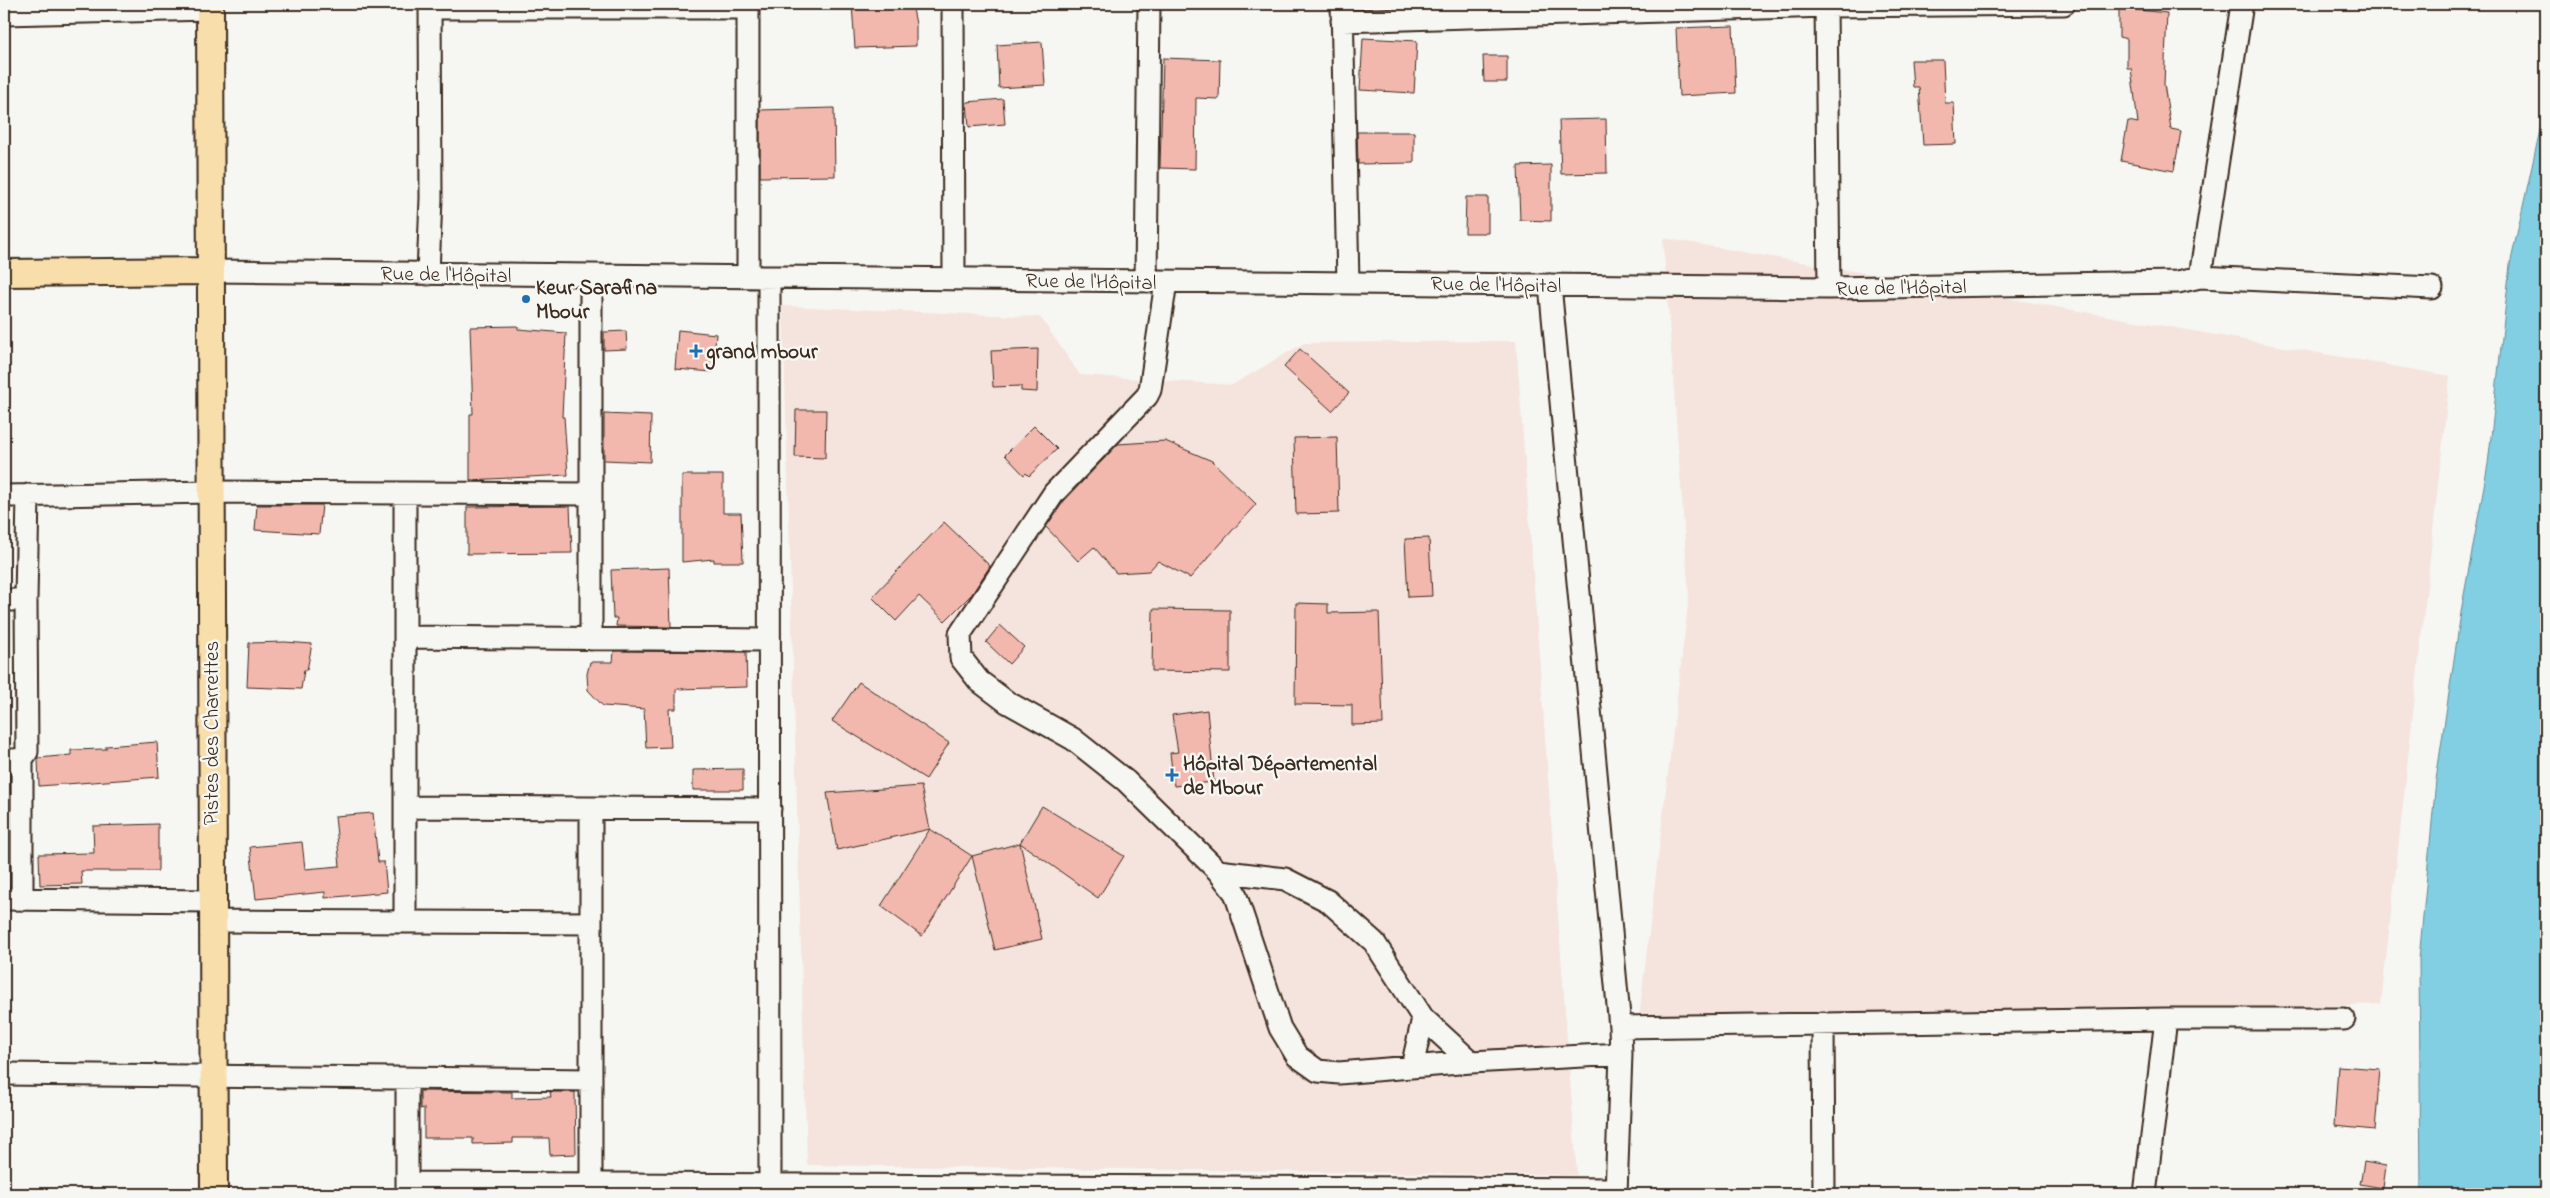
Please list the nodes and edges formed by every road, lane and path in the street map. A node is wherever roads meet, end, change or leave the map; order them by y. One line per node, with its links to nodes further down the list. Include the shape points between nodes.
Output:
1 (953, 4): 18 (street)
2 (1149, 4): 19 (street)
3 (2064, 4): 5 (street)
4 (2242, 4): 17 (street)
5 (1826, 5): 9 (street); 22 (street)
6 (210, 6): 10 (street); 11 (main road, Pistes des Charrettes)
7 (430, 6): 8 (street); 13 (street)
8 (748, 6): 15 (street)
9 (1342, 13): 20 (street)
10 (4, 14)
11 (210, 272): 12 (main road, Rue de l'Hôpital); 13 (street, Rue de l'Hôpital); 24 (main road, Pistes des Charrettes)
12 (4, 273)
13 (428, 274): 14 (street, Rue de l'Hôpital)
14 (591, 275): 15 (street, Rue de l'Hôpital); 26 (street)
15 (748, 277): 16 (street, Rue de l'Hôpital)
16 (769, 277): 18 (street, Rue de l'Hôpital); 33 (street)
17 (2200, 277): 22 (street, Rue de l'Hôpital, via 2178,282); 23 (street, Rue de l'Hôpital)
18 (954, 279): 19 (street, Rue de l'Hôpital)
19 (1156, 282): 20 (street, Rue de l'Hôpital); 38 (street, via 1148,396 1054,493 960,634 961,658 979,681 1007,702 1073,739 1126,781)
20 (1348, 283): 21 (street, Rue de l'Hôpital)
21 (1550, 285): 22 (street, Rue de l'Hôpital); 47 (street)
22 (1829, 288)
23 (2432, 288)
24 (210, 492): 25 (street); 27 (street); 40 (main road, Pistes des Charrettes)
25 (405, 493): 26 (street); 31 (street)
26 (591, 494): 32 (street)
27 (28, 495): 28 (street); 30 (street)
28 (4, 496)
29 (4, 600): 30 (street)
30 (26, 600): 34 (street, via 27,752)
31 (405, 638): 32 (street); 35 (street)
32 (591, 638): 33 (street)
33 (769, 640): 37 (street)
34 (13, 760): 39 (street)
35 (405, 807): 36 (street); 41 (street)
36 (591, 808): 37 (street); 42 (street)
37 (770, 809): 57 (street)
38 (1218, 871): 43 (street, via 1285,880 1328,901 1374,942); 50 (street, via 1235,893 1280,1028 1297,1056 1318,1071 1339,1074)
39 (13, 899): 40 (street)
40 (212, 911): 41 (street); 52 (main road, Pistes des Charrettes)
41 (405, 922): 42 (street)
42 (591, 923): 54 (street)
43 (1423, 1018): 49 (street); 50 (street)
44 (2166, 1019): 45 (street); 46 (street); 63 (street)
45 (2344, 1019)
46 (1823, 1023): 47 (street); 62 (street)
47 (1620, 1026): 48 (street)
48 (1622, 1054): 49 (street); 60 (street)
49 (1471, 1062): 50 (street)
50 (1412, 1067)
51 (4, 1074): 52 (street)
52 (213, 1078): 53 (street); 61 (main road, Pistes des Charrettes)
53 (406, 1079): 54 (street); 56 (street)
54 (591, 1080): 55 (street)
55 (591, 1184): 56 (street); 57 (street)
56 (406, 1188)
57 (770, 1190): 58 (street)
58 (939, 1190): 59 (street)
59 (1252, 1191): 60 (street)
60 (1616, 1192)
61 (214, 1194)
62 (1824, 1194)
63 (2145, 1194)

